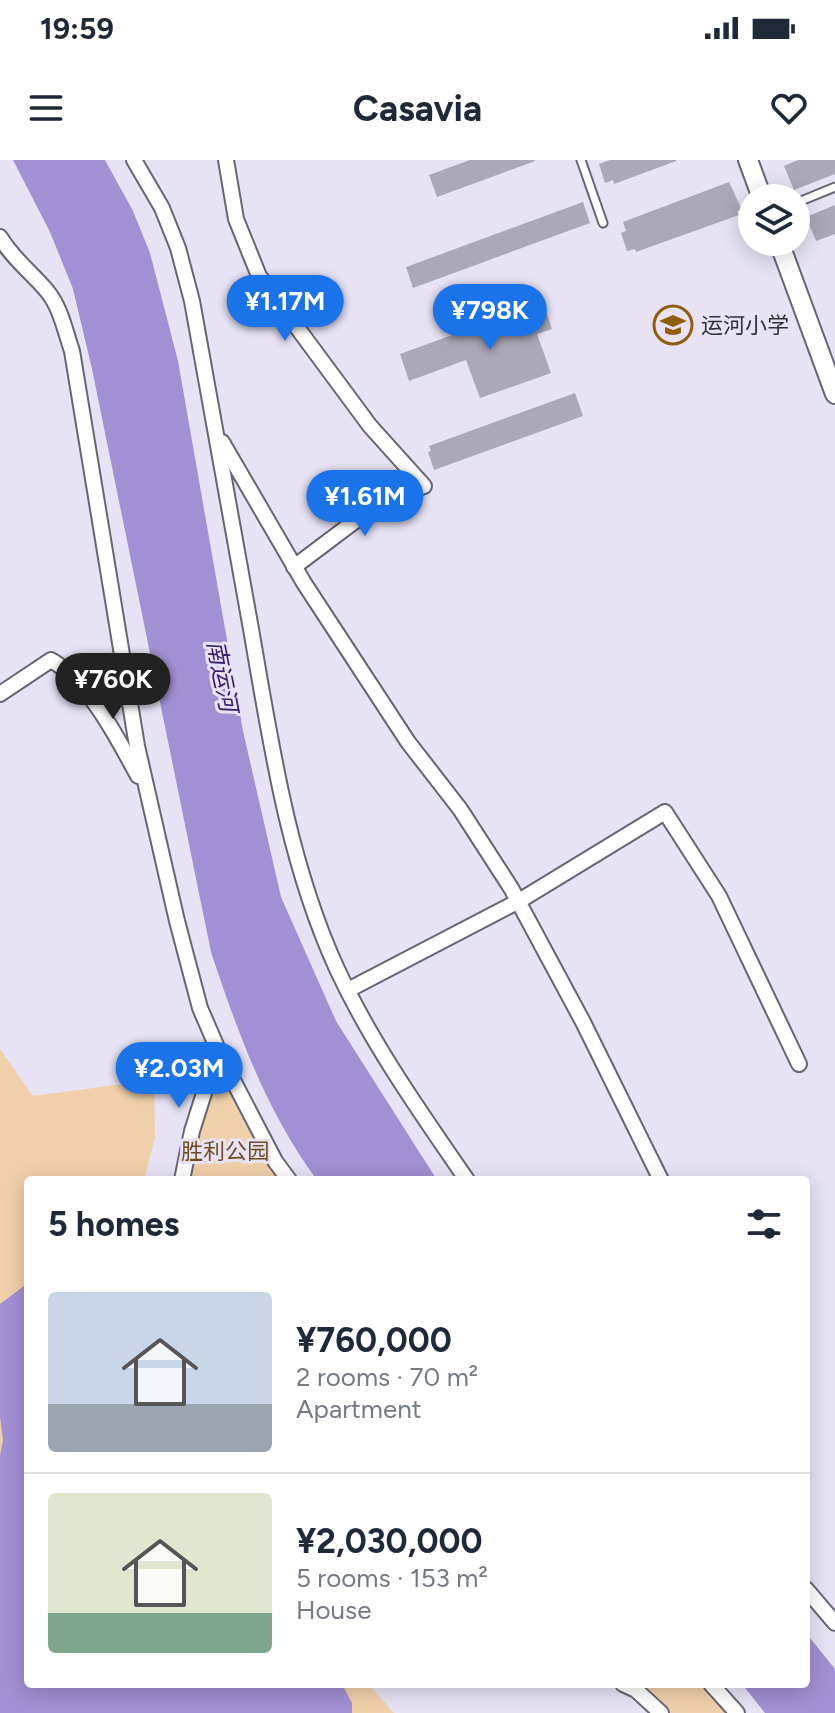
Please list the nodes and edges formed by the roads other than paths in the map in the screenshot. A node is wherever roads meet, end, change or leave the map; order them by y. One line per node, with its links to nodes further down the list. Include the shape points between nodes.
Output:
1 (134, 160): 12 (street, via 178,248)
2 (226, 160): 13 (street, via 236,219 259,276 370,426 424,486 379,503)
3 (581, 160): 8 (lane)
4 (748, 160): 5 (street)
5 (757, 184)
6 (835, 187): 7 (lane)
7 (810, 197)
8 (603, 223)
9 (0, 237): 15 (street, via 48,293 72,351)
10 (784, 256): 11 (street)
11 (835, 394)
12 (216, 431): 13 (street); 17 (street, via 278,784 309,895)
13 (294, 567): 16 (street)
14 (0, 694): 15 (street, via 51,660 59,665 97,707)
15 (147, 792): 18 (street, via 200,1008)
16 (519, 901): 17 (street); 19 (street, via 665,812 719,896); 23 (street)
17 (348, 990): 22 (street, via 387,1063)
18 (218, 1049): 20 (street); 21 (street)
19 (799, 1064)
20 (183, 1176)
21 (286, 1176)
22 (464, 1176)
23 (659, 1176)
24 (810, 1594): 25 (street)
25 (835, 1623)
26 (632, 1688): 28 (street)
27 (715, 1688): 29 (street)
28 (661, 1713)
29 (737, 1713)

